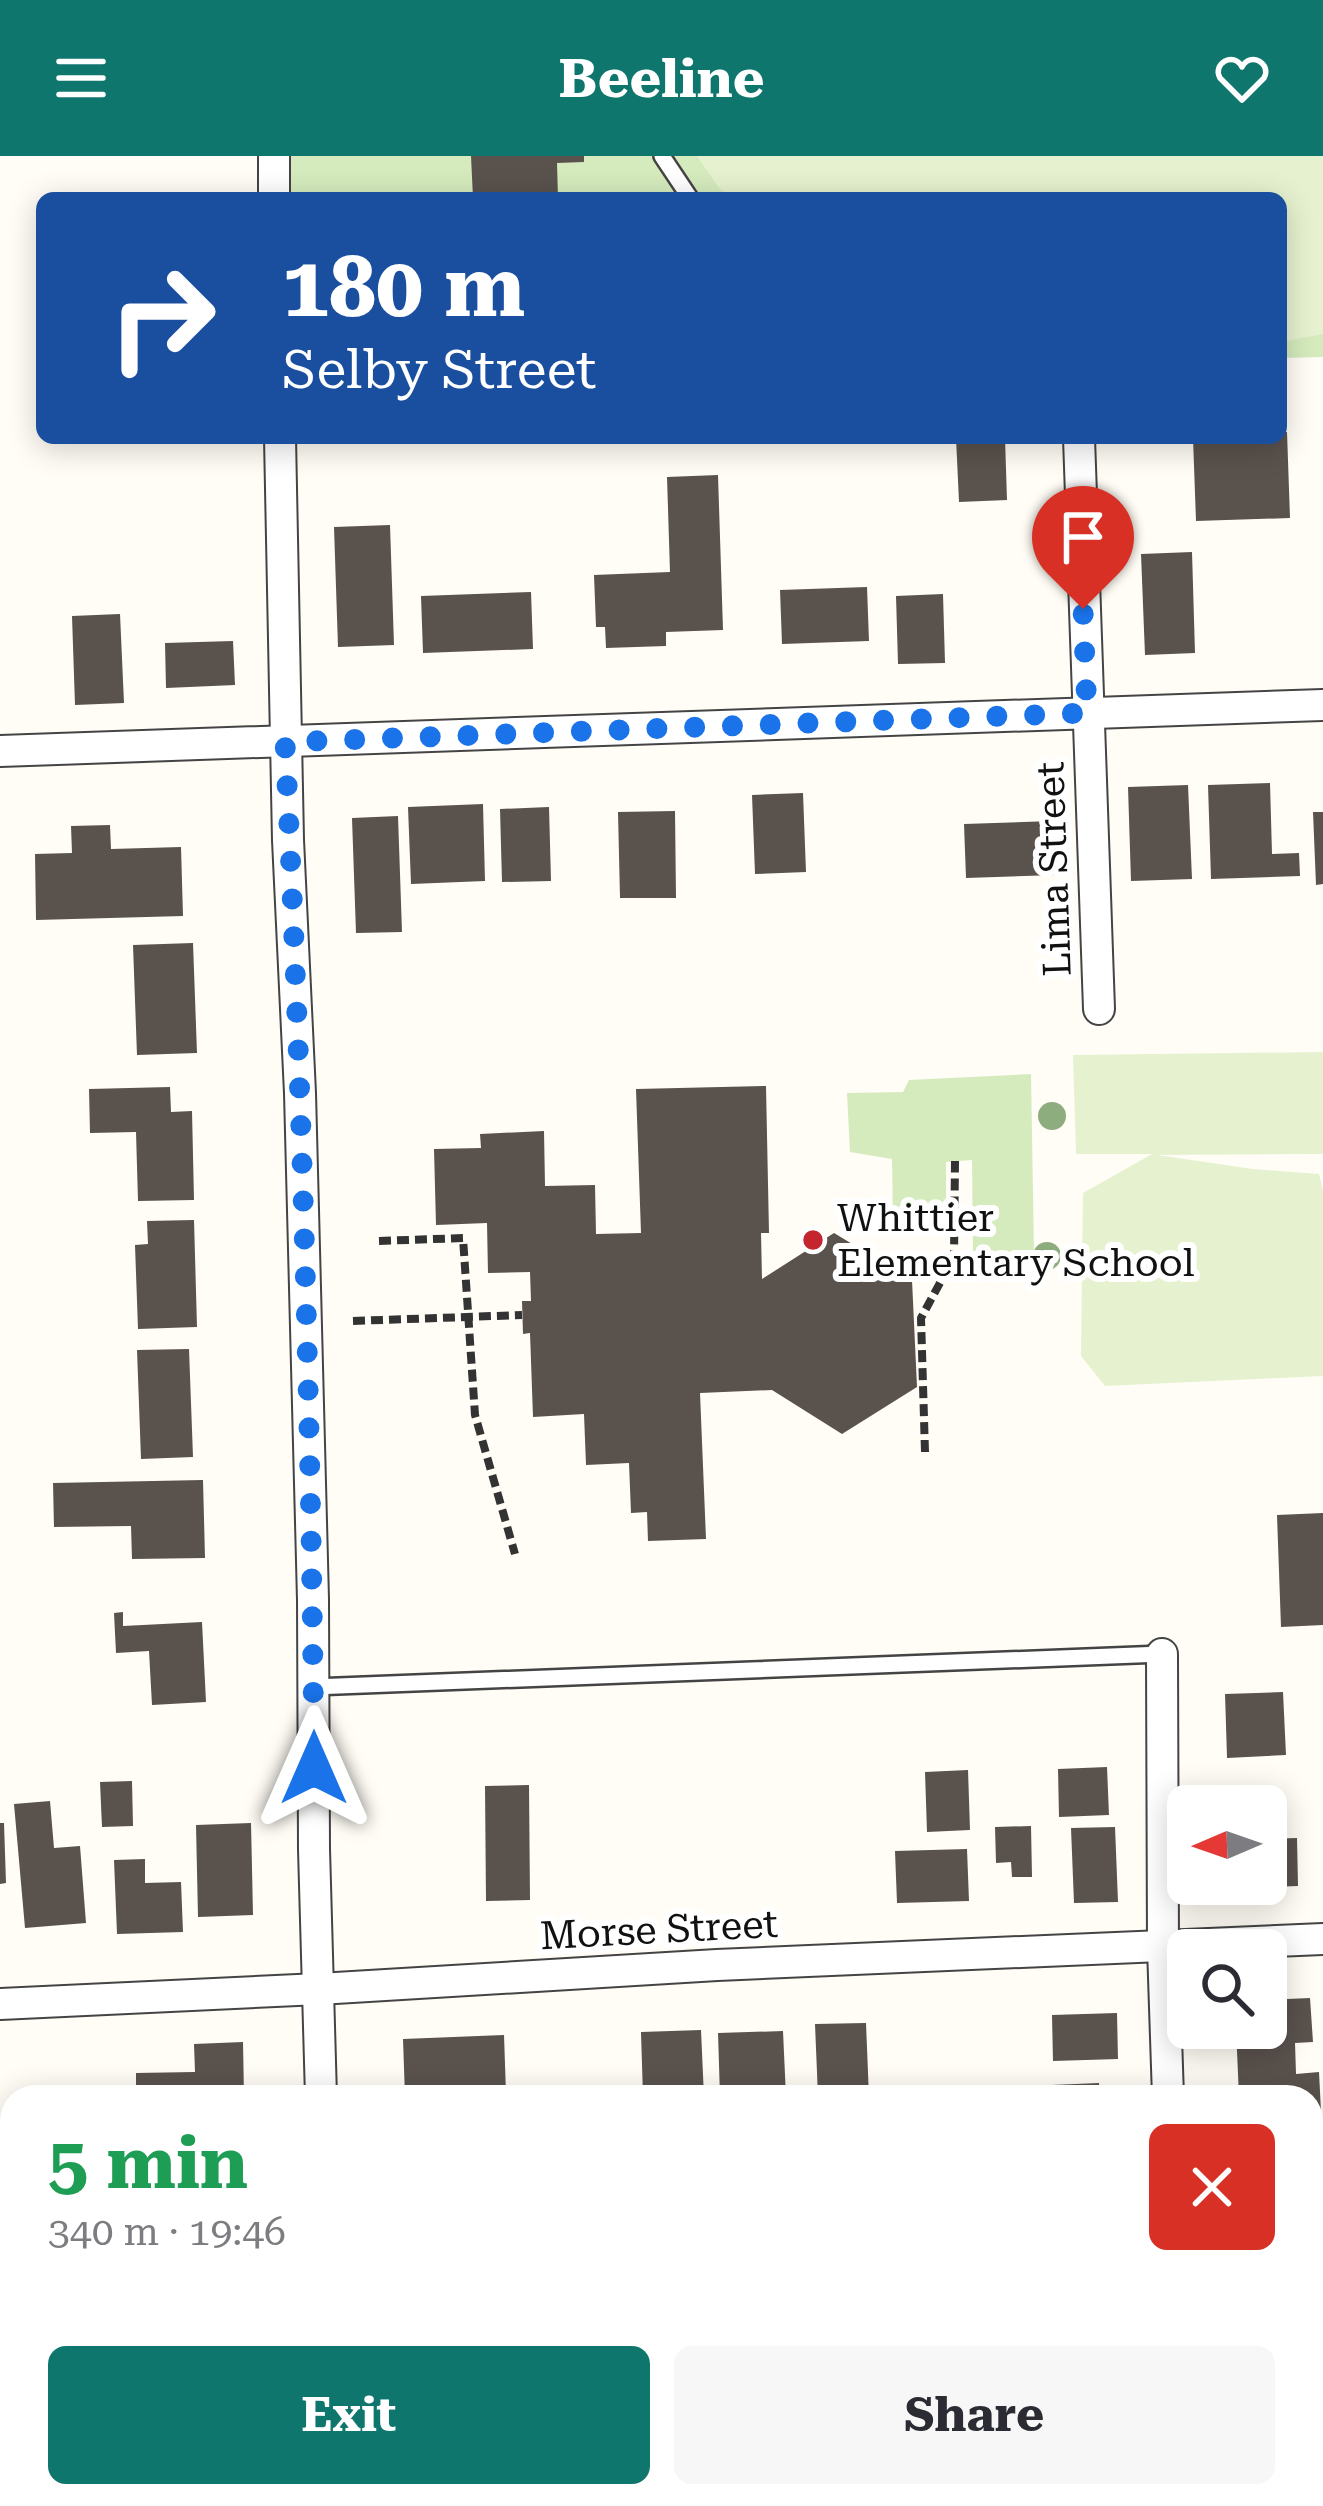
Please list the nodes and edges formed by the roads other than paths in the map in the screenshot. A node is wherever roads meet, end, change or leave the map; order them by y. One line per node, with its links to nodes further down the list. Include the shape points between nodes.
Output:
1 (274, 156): 3 (street)
2 (662, 156): 4 (lane)
3 (274, 192)
4 (687, 192)
5 (280, 444): 9 (street)
6 (1078, 444): 8 (street, Lima Street)
7 (1323, 705): 8 (street)
8 (1087, 713): 9 (street); 11 (street, Lima Street)
9 (285, 742): 10 (street); 13 (street)
10 (0, 751)
11 (1099, 1009)
12 (1162, 1654): 13 (lane); 15 (street)
13 (313, 1687): 16 (street)
14 (1323, 1940): 15 (street, Morse Street)
15 (1163, 1947): 16 (street, Morse Street); 19 (street)
16 (319, 1989): 17 (street, Morse Street); 18 (street)
17 (0, 2004)
18 (321, 2085)
19 (1168, 2085)

